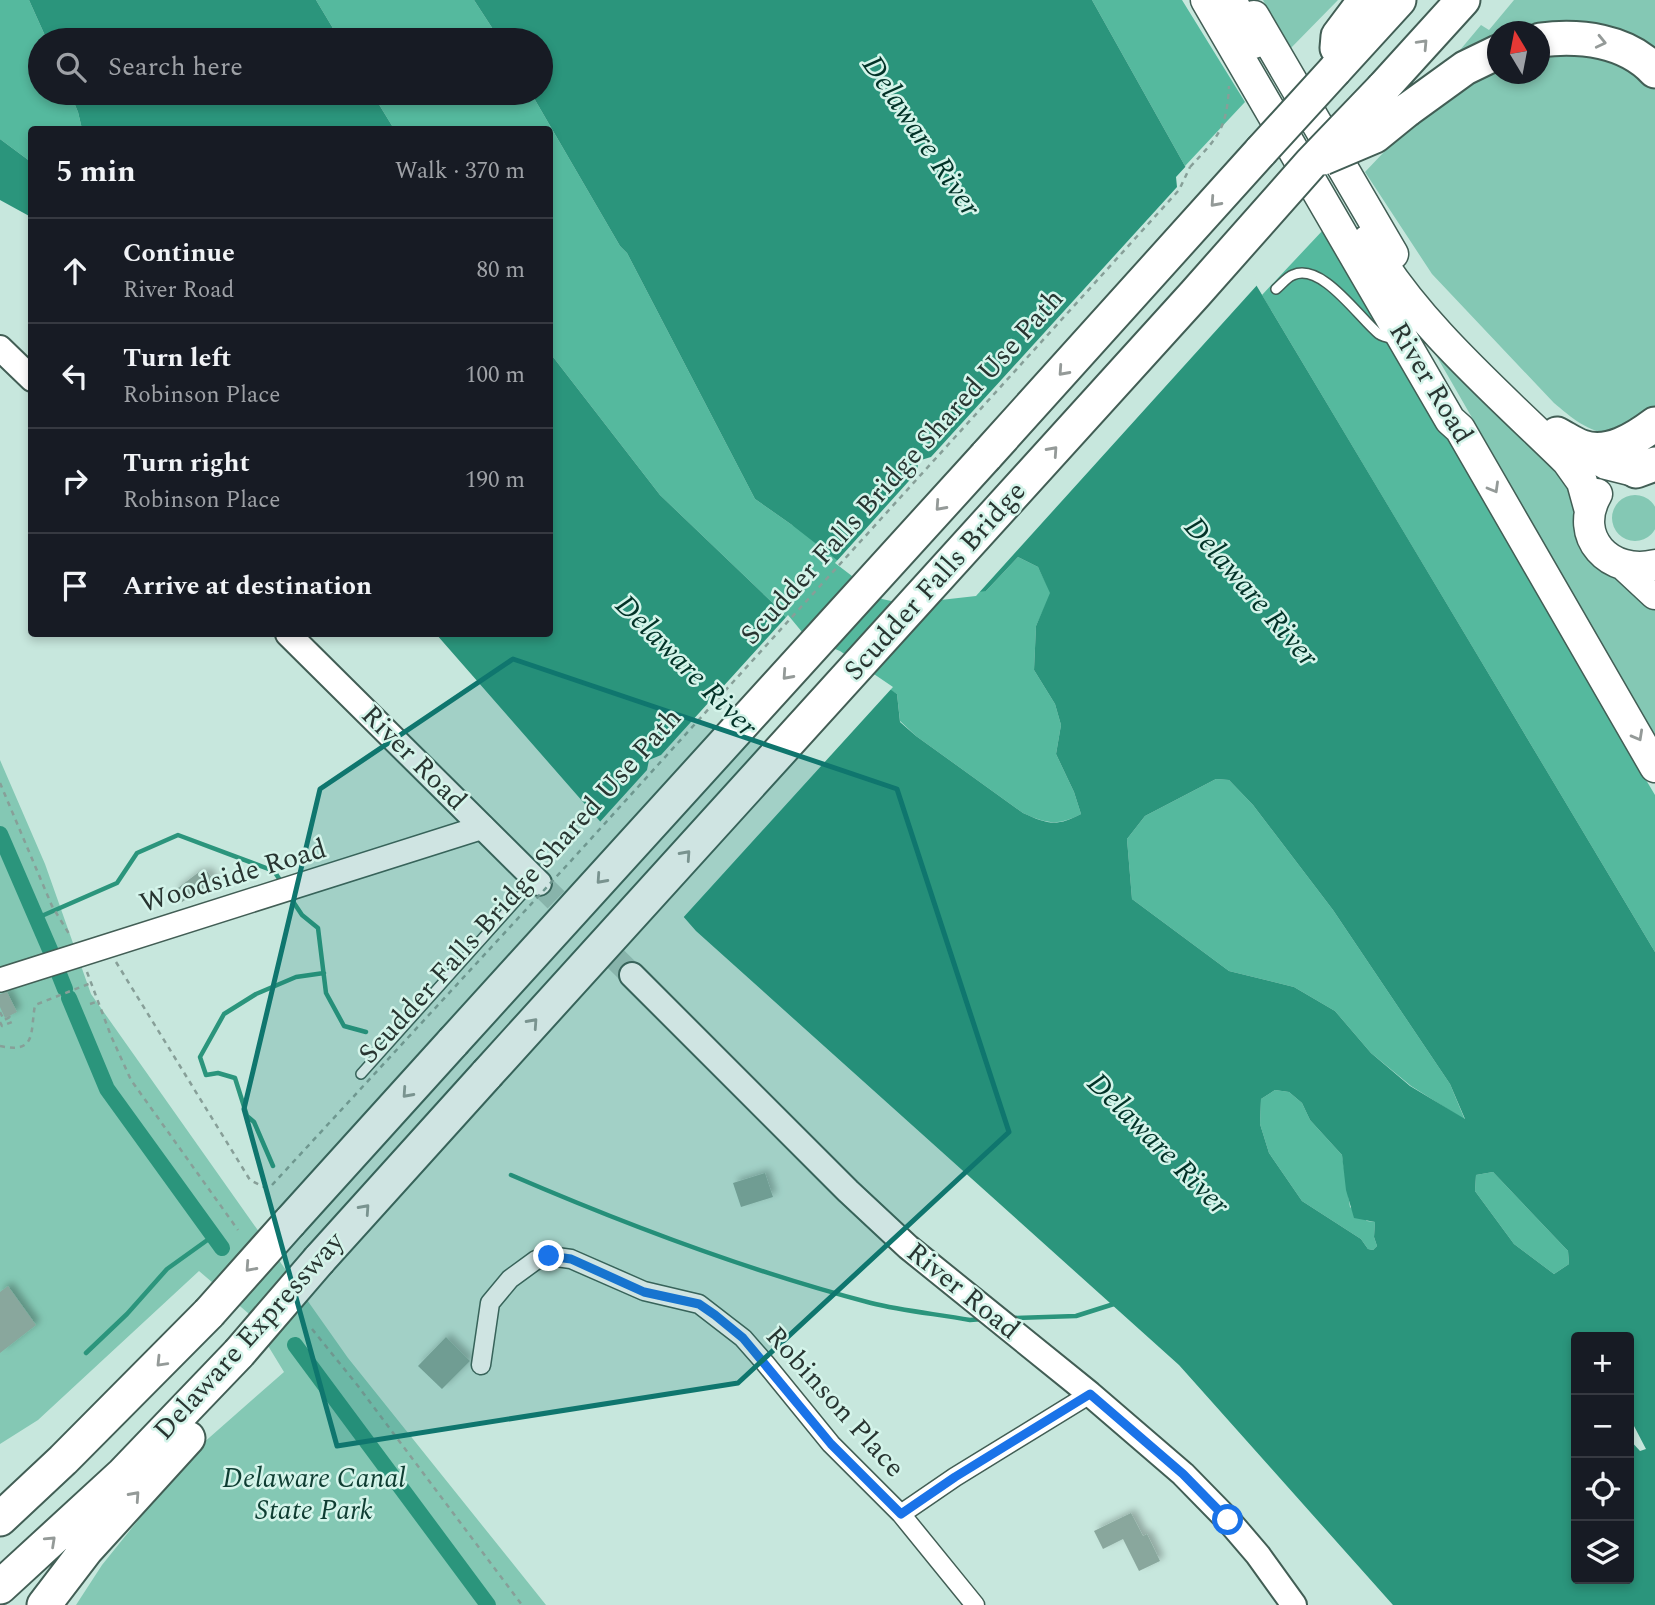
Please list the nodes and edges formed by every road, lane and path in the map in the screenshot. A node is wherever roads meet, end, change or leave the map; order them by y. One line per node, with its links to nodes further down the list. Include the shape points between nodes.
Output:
1 (1206, 0): 15 (highway, River Road)
2 (1231, 0): 13 (highway)
3 (1245, 0): 20 (highway, via 1368,214 1430,305)
4 (1365, 0): 8 (highway)
5 (1399, 0): 8 (highway)
6 (1463, 0): 12 (highway, Scudder Falls Bridge, one-way to 6, bridge)
7 (1550, 39): 10 (highway, one-way to 10, via 1575,37 1609,43)
8 (1340, 54): 40 (highway, Scudder Falls Bridge, one-way to 40, bridge)
9 (1487, 57): 12 (highway, bridge, via 1465,68 1375,136)
10 (1655, 71)
11 (1229, 84): 31 (path, Scudder Falls Bridge Shared Use Path, bridge, via 1228,114 1222,129 1190,167 1179,190 272,1185 264,1187 250,1180)
12 (1311, 163): 43 (highway, Scudder Falls Bridge, one-way to 12, bridge)
13 (1382, 263): 19 (highway); 22 (highway, via 1434,329 1567,461 1582,482)
14 (1276, 289): 15 (lane, via 1293,275 1314,275 1381,335)
15 (1406, 343): 19 (highway, River Road, via 1450,420)
16 (0, 348): 17 (main road)
17 (28, 375)
18 (1655, 424): 20 (highway, via 1629,441 1603,448 1582,447)
19 (1460, 429): 26 (highway, River Road, one-way to 26)
20 (1557, 434): 21 (highway, via 1605,464)
21 (1645, 470): 22 (highway, via 1618,475 1605,484)
22 (1590, 511): 23 (highway, via 1589,526 1597,546 1612,562)
23 (1640, 566): 24 (highway)
24 (1655, 594)
25 (291, 637): 28 (main road, River Road)
26 (1655, 767)
27 (0, 783): 30 (path, via 56,914)
28 (483, 827): 29 (main road, River Road); 30 (street, Woodside Road, via 301,887)
29 (537, 881): 42 (lane)
30 (62, 957): 34 (street, Woodside Road)
31 (116, 961)
32 (87, 972): 35 (path)
33 (632, 975): 48 (main road, River Road, via 908,1247)
34 (0, 980)
35 (92, 983): 36 (path); 41 (path, via 35,1006 32,1034 25,1046)
36 (99, 1001): 37 (path); 44 (path, via 131,1080)
37 (90, 1004)
38 (0, 1009): 39 (path, via 4,1020 10,1016 12,1022 2,1026)
39 (0, 1022)
40 (453, 1042): 50 (highway, Delaware Expressway, one-way to 50, bridge, via 209,1313)
41 (0, 1046)
42 (361, 1074)
43 (487, 1074): 46 (highway, Delaware Expressway, one-way to 43, bridge)
44 (238, 1230)
45 (312, 1329): 53 (path)
46 (232, 1361): 51 (highway, Delaware Expressway, one-way to 46, via 123,1474); 52 (highway, one-way to 46, via 86,1550 199,1425)
47 (481, 1365): 49 (street, Robinson Place, via 491,1303 525,1266 549,1256 571,1259 644,1292 699,1304 743,1338 831,1444)
48 (1090, 1394): 49 (street, Robinson Place); 55 (main road, River Road, via 1228,1520)
49 (901, 1514): 54 (street, Robinson Place)
50 (0, 1520)
51 (0, 1587)
52 (44, 1605)
53 (522, 1605)
54 (975, 1605)
55 (1294, 1605)

